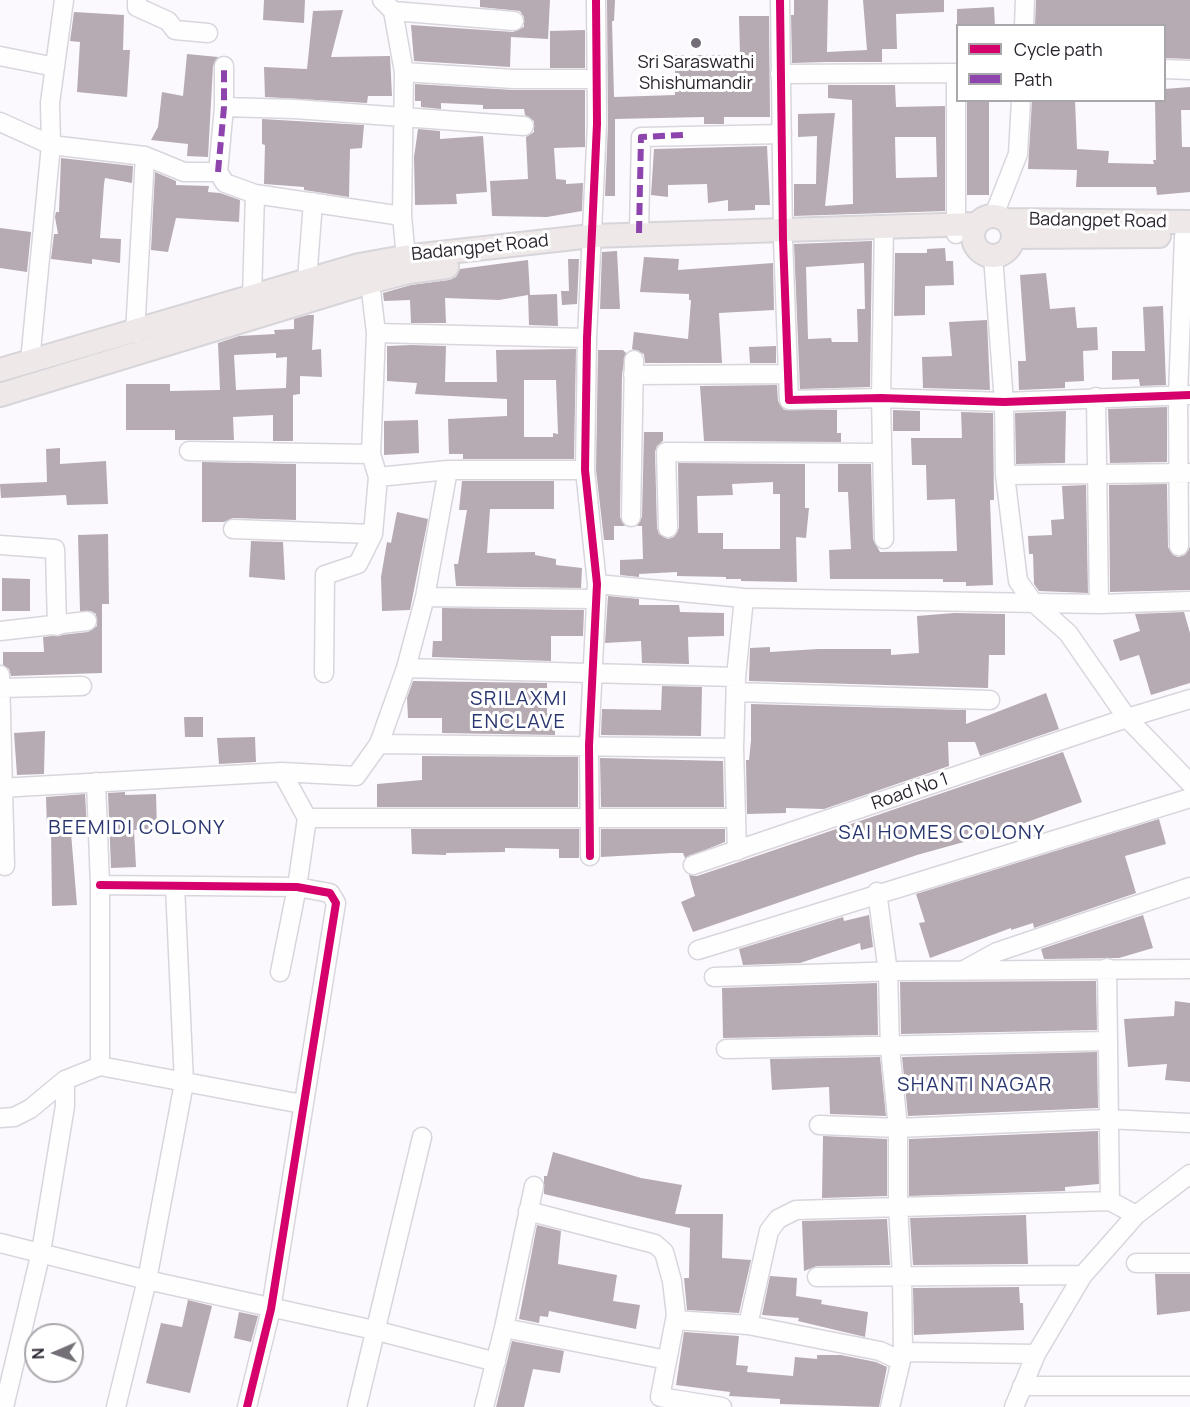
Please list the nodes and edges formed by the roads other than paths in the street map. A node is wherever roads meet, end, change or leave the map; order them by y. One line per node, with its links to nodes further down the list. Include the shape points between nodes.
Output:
1 (64, 0): 12 (street)
2 (137, 0): 9 (street, via 137,7 168,21 175,30)
3 (596, 0): 18 (street)
4 (780, 0): 17 (street)
5 (1025, 0): 8 (street)
6 (387, 6): 7 (street); 15 (street)
7 (514, 21)
8 (1024, 24)
9 (208, 33)
10 (0, 56): 12 (street)
11 (224, 66): 21 (street)
12 (55, 67): 26 (street, via 50,103)
13 (1166, 69): 14 (street)
14 (1190, 70)
15 (404, 72): 18 (street); 22 (street)
16 (956, 73): 17 (street)
17 (780, 74): 25 (street)
18 (595, 79): 37 (street)
19 (961, 102): 32 (street)
20 (1021, 102): 32 (street, via 1018,154)
21 (224, 107): 22 (street); 28 (street)
22 (402, 116): 24 (street); 31 (street)
23 (0, 122): 26 (street)
24 (524, 126)
25 (782, 134): 35 (street, via 641,137); 36 (street)
26 (51, 145): 27 (street); 47 (street)
27 (145, 156): 28 (street, via 184,172); 44 (street)
28 (218, 172): 29 (street, via 225,183)
29 (255, 194): 30 (street); 42 (street)
30 (313, 202): 31 (street); 40 (street)
31 (402, 216): 39 (street)
32 (982, 227): 33 (main road, Badangpet Road); 34 (main road, Badangpet Road); 38 (main road, Badangpet Road, via 1009,249)
33 (884, 230): 36 (main road, Badangpet Road); 53 (street)
34 (1188, 231): 43 (street)
35 (639, 233): 36 (main road, Badangpet Road); 37 (main road, Badangpet Road)
36 (783, 233): 37 (main road, Badangpet Road); 49 (street)
37 (592, 242): 39 (main road, Badangpet Road); 46 (street)
38 (993, 256): 54 (street)
39 (406, 265): 40 (main road, Badangpet Road, via 359,265); 41 (main road, Badangpet Road)
40 (307, 280): 42 (main road, Badangpet Road)
41 (370, 282): 45 (street); 50 (main road, Badangpet Road)
42 (252, 297): 44 (main road, Badangpet Road)
43 (1186, 314): 51 (street)
44 (135, 333): 47 (main road, Badangpet Road)
45 (376, 333): 46 (street); 57 (street)
46 (587, 338): 59 (street)
47 (30, 361): 48 (main road, Badangpet Road)
48 (0, 370)
49 (786, 374): 53 (street, via 789,400); 64 (street, via 634,368)
50 (0, 395)
51 (1184, 395): 52 (street); 61 (street)
52 (1096, 397): 54 (street); 60 (street)
53 (881, 398): 54 (street); 56 (street)
54 (1004, 402): 62 (street)
55 (189, 451): 57 (street)
56 (881, 453): 65 (street, via 666,452); 68 (street)
57 (371, 454): 63 (street)
58 (448, 470): 59 (street); 63 (street); 72 (street)
59 (585, 470): 71 (street)
60 (1097, 472): 61 (street); 62 (street); 76 (street)
61 (1185, 472): 70 (street)
62 (1005, 475): 75 (street, via 1013,560 1018,581)
63 (378, 477): 67 (street)
64 (631, 517)
65 (668, 528)
66 (233, 529): 67 (street)
67 (373, 534): 81 (street, via 358,564 325,575)
68 (884, 539)
69 (0, 545): 78 (street, via 55,549)
70 (1179, 546)
71 (597, 592): 72 (street); 73 (street); 82 (street)
72 (425, 597): 80 (street)
73 (744, 598): 75 (street); 84 (street)
74 (1190, 601): 76 (street)
75 (1033, 602): 76 (street); 89 (street, via 1068,633)
76 (1099, 604)
77 (87, 621): 78 (street)
78 (57, 626): 79 (street)
79 (0, 631)
80 (406, 668): 82 (street); 90 (street)
81 (324, 673)
82 (594, 673): 84 (street); 91 (street)
83 (0, 675): 86 (street)
84 (736, 685): 88 (street); 92 (street)
85 (82, 686): 86 (street)
86 (0, 688): 96 (street)
87 (1190, 699): 89 (street, Road No 1)
88 (990, 700)
89 (1127, 718): 95 (street); 101 (street, Road No 1)
90 (379, 744): 91 (street); 93 (street, via 356,776)
91 (589, 744): 92 (street); 100 (street)
92 (734, 748): 99 (street)
93 (282, 772): 94 (street); 98 (street)
94 (96, 782): 96 (street); 105 (street)
95 (1190, 783)
96 (2, 788): 104 (street)
97 (1190, 798): 109 (street)
98 (307, 818): 100 (street); 108 (street)
99 (734, 818): 100 (street); 101 (street)
100 (587, 819): 102 (street)
101 (737, 851): 103 (street, Road No 1)
102 (590, 856)
103 (693, 865)
104 (5, 866)
105 (100, 885): 106 (street); 120 (street)
106 (175, 886): 108 (street); 122 (street)
107 (1190, 886): 113 (street, via 997,952)
108 (297, 887): 114 (street); 123 (street, via 330,893 336,903)
109 (878, 892): 110 (street); 115 (street)
110 (698, 950)
111 (1107, 968): 112 (street); 113 (street); 117 (street)
112 (1190, 969)
113 (965, 970): 115 (street)
114 (280, 972)
115 (888, 972): 116 (street); 118 (street)
116 (714, 976)
117 (1108, 1041): 118 (street); 125 (street)
118 (890, 1048): 119 (street); 128 (street)
119 (726, 1049)
120 (100, 1066): 121 (street); 122 (street)
121 (65, 1080): 124 (street, via 30,1109 14,1118); 137 (street, via 65,1106)
122 (184, 1083): 123 (street); 143 (street)
123 (302, 1104): 144 (street)
124 (0, 1118)
125 (1107, 1119): 126 (street); 128 (street); 132 (street)
126 (1190, 1123)
127 (819, 1125): 128 (street)
128 (898, 1128): 133 (street)
129 (422, 1137): 148 (street)
130 (1190, 1174): 135 (street)
131 (534, 1186): 134 (street)
132 (1110, 1201): 133 (street); 135 (street)
133 (898, 1206): 141 (street); 146 (street, via 796,1210 777,1219 770,1231)
134 (528, 1211): 145 (street, via 655,1244 663,1252 672,1281); 147 (street)
135 (1136, 1215): 140 (street)
136 (0, 1243): 137 (street)
137 (41, 1252): 143 (street); 155 (street)
138 (1136, 1263): 139 (street)
139 (1190, 1263)
140 (1083, 1275): 141 (street); 149 (street)
141 (902, 1276): 142 (street); 150 (street)
142 (817, 1277)
143 (147, 1280): 144 (street); 156 (street)
144 (271, 1309): 148 (street); 157 (street)
145 (675, 1320): 146 (street); 151 (street)
146 (748, 1325): 150 (street)
147 (504, 1328): 151 (street); 152 (street)
148 (374, 1330): 152 (street); 158 (street)
149 (1036, 1354): 150 (street); 153 (street)
150 (901, 1356): 161 (street)
151 (667, 1360): 160 (street, via 660,1397)
152 (496, 1362): 159 (street)
153 (1022, 1386): 154 (street); 162 (street)
154 (1190, 1386)
155 (4, 1407)
156 (116, 1407)
157 (247, 1407)
158 (357, 1407)
159 (484, 1407)
160 (722, 1407)
161 (890, 1407)
162 (1014, 1407)

